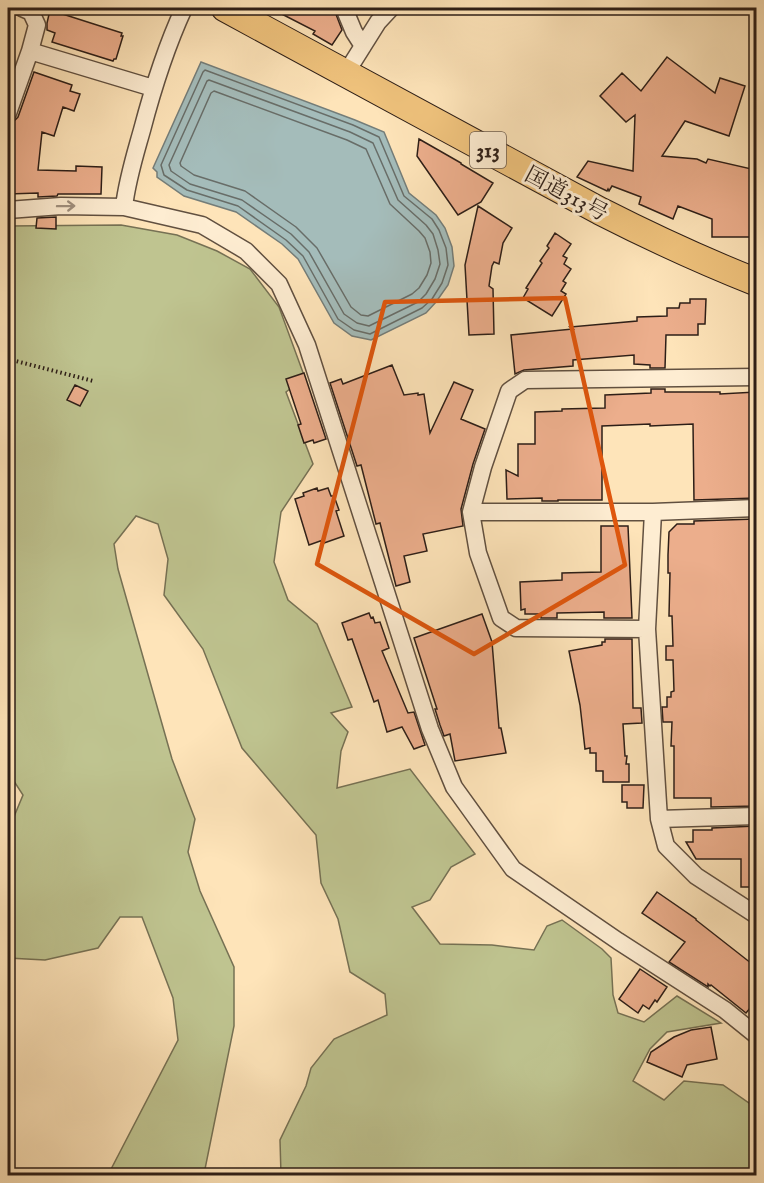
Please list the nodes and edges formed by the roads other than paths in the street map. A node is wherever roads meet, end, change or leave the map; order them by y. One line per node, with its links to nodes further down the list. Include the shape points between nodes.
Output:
1 (22, 8): 7 (street, via 31,12 37,25)
2 (184, 8): 9 (street)
3 (225, 8): 8 (highway, 国道313号 / 313)
4 (344, 8): 6 (street)
5 (391, 8): 6 (street)
6 (363, 46): 8 (street)
7 (30, 51): 9 (street); 10 (street)
8 (346, 73): 13 (highway, 国道313号 / 313, via 600,211)
9 (153, 88): 11 (street, via 126,185)
10 (8, 113)
11 (124, 207): 12 (street, one-way to 11); 22 (street, via 202,225 246,251 279,284 307,345 430,729 454,787 513,869 725,1010)
12 (8, 210)
13 (756, 282)
14 (756, 377): 16 (street, via 525,380 509,391)
15 (756, 508): 17 (street)
16 (471, 512): 17 (street); 18 (street, via 478,554 501,618 516,628)
17 (653, 512): 18 (street)
18 (647, 629): 20 (street)
19 (756, 816): 20 (street)
20 (659, 819): 21 (street, via 666,846 696,876)
21 (756, 915)
22 (756, 1035)

